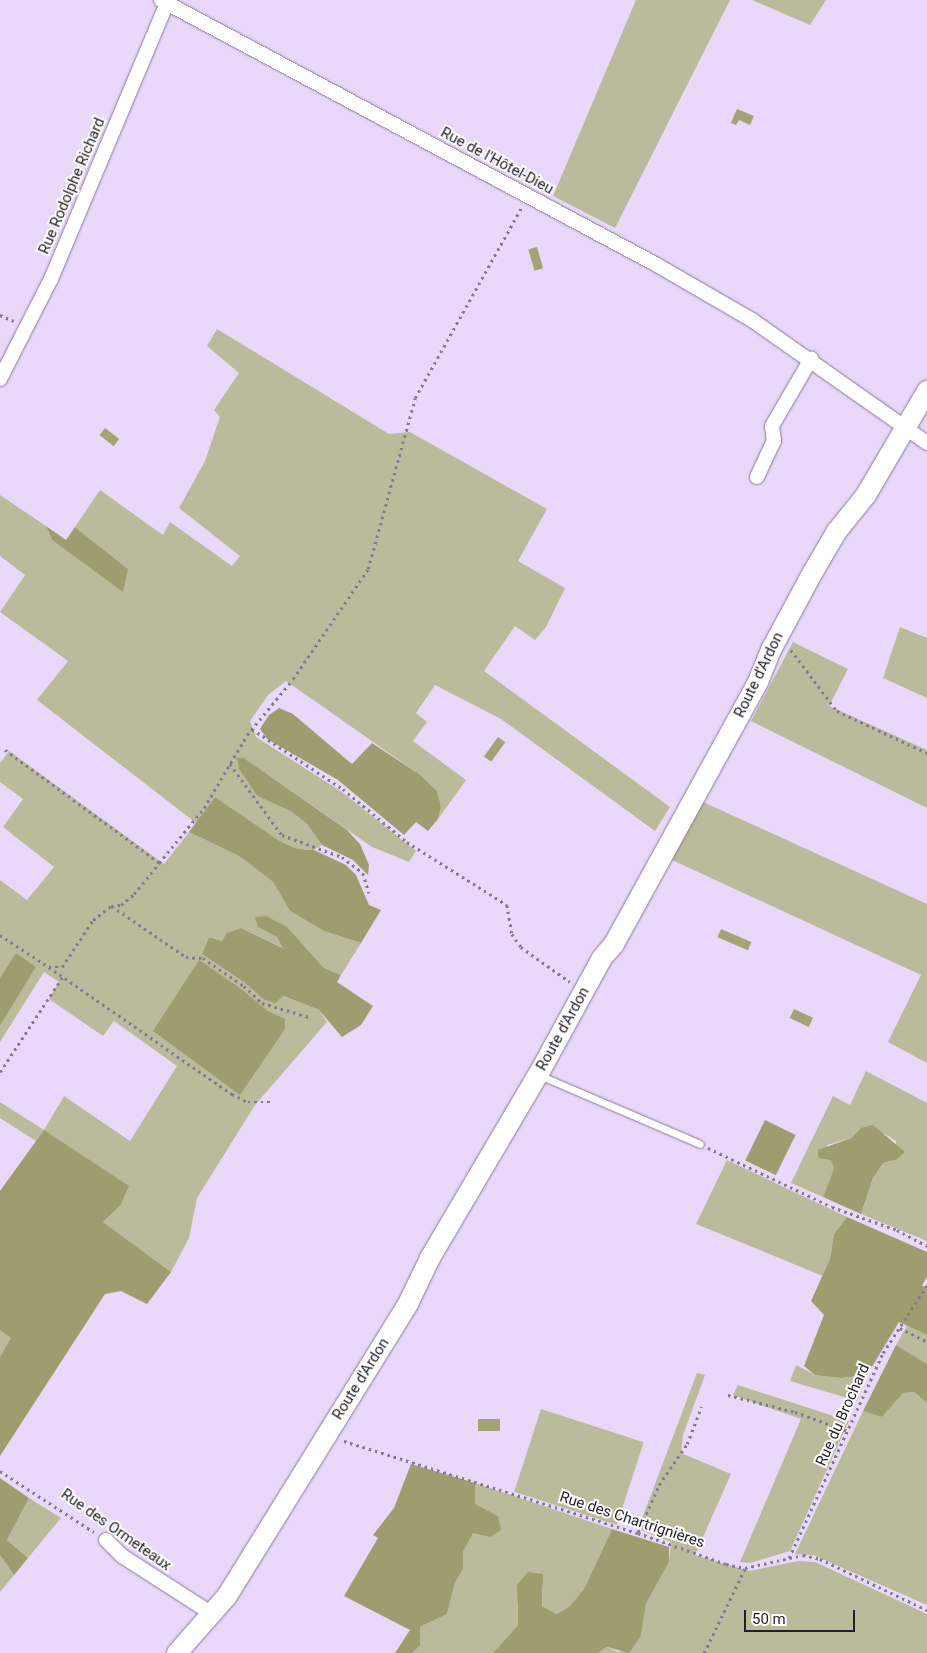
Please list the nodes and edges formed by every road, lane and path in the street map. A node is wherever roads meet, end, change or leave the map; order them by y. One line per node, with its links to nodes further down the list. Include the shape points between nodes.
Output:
1 (165, 1): 2 (street, Rue de l'Hôtel-Dieu); 4 (street, Rue Rodolphe Richard, via 51,280)
2 (528, 196): 3 (street, Rue de l'Hôtel-Dieu, via 744,315); 10 (path, via 415,398 368,569 293,679)
3 (811, 360): 6 (street, Rue de l'Hôtel-Dieu); 8 (street, via 772,426 774,441)
4 (0, 379)
5 (927, 391): 6 (street, Route d'Ardon)
6 (902, 429): 7 (street, Rue de l'Hôtel-Dieu); 9 (street, Route d'Ardon, via 866,495 837,531)
7 (927, 443)
8 (757, 477)
9 (777, 638): 12 (path, via 791,650 837,711); 20 (street, Route d'Ardon, via 758,682)
10 (252, 730): 13 (path); 20 (path, via 343,789 407,842 507,905 512,934 521,947)
11 (3, 749): 14 (path)
12 (927, 753)
13 (230, 764): 14 (path, via 204,808); 15 (path, via 282,836 342,857 363,873)
14 (159, 863): 16 (path, via 134,894 120,905)
15 (369, 893)
16 (111, 906): 18 (path, via 93,920 62,967); 21 (path, via 186,957 202,958 244,986 262,1003)
17 (0, 935): 18 (path)
18 (49, 967): 19 (path)
19 (63, 976): 22 (path); 24 (path, via 232,1094 248,1102)
20 (584, 991): 23 (street, Route d'Ardon)
21 (309, 1017)
22 (0, 1072)
23 (538, 1075): 25 (lane); 33 (street, Route d'Ardon, via 430,1258 408,1304)
24 (273, 1102)
25 (700, 1144): 26 (path, via 832,1207 897,1230)
26 (927, 1246)
27 (927, 1285): 28 (path, Rue du Brochard)
28 (900, 1328): 29 (path); 32 (path, Rue du Brochard, via 883,1353)
29 (927, 1342)
30 (728, 1395): 32 (path, via 795,1412)
31 (701, 1407): 35 (path, via 687,1444 659,1485)
32 (848, 1431): 37 (path, Rue du Brochard)
33 (325, 1436): 35 (path, Rue des Chartrignières); 40 (street, Route d'Ardon)
34 (0, 1471): 36 (path, Rue des Ormeteaux)
35 (638, 1533): 38 (path, Rue des Chartrignières)
36 (106, 1540): 40 (street, Rue des Ormeteaux, via 122,1556)
37 (789, 1558): 38 (path); 39 (path, via 803,1555 820,1559)
38 (745, 1568): 42 (path)
39 (927, 1610)
40 (214, 1615): 41 (street, Route d'Ardon)
41 (177, 1653)
42 (704, 1653)

